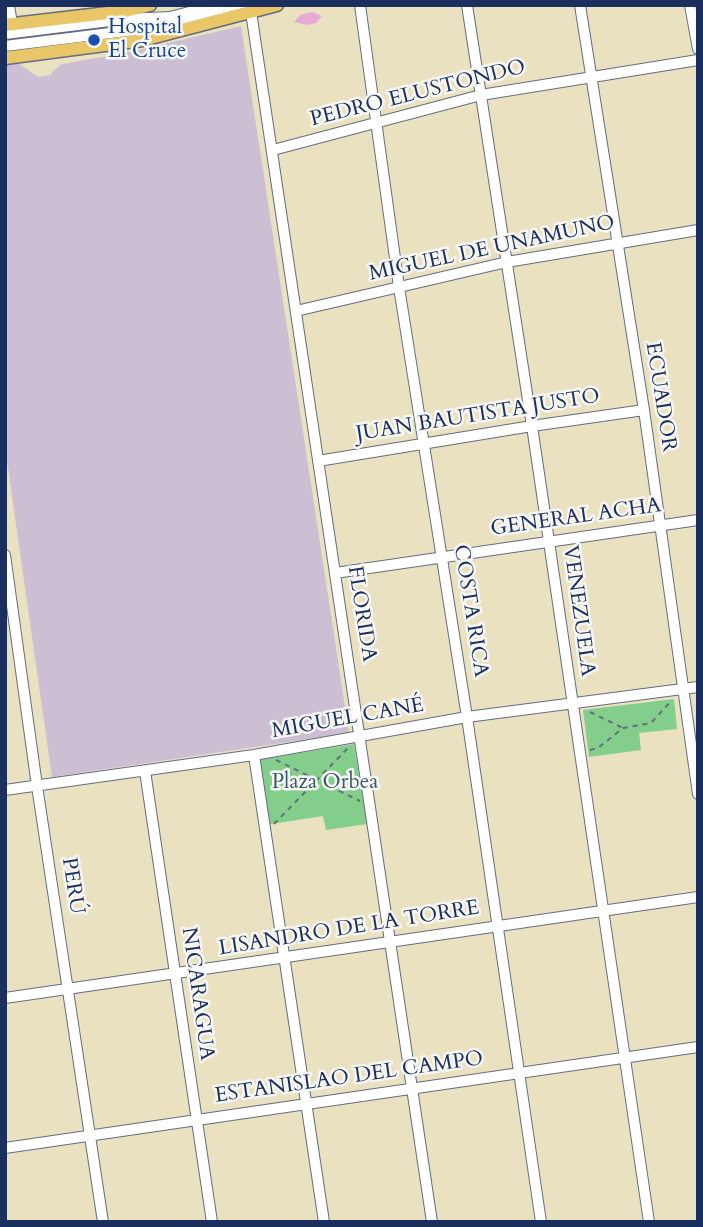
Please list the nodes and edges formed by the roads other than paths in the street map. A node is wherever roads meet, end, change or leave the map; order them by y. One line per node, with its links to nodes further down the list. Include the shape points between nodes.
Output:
1 (9, 5): 11 (street)
2 (150, 5): 10 (main road)
3 (216, 5): 10 (street, via 170,17)
4 (277, 5): 9 (main road)
5 (360, 5): 19 (street, COSTA RICA)
6 (467, 5): 18 (street, VENEZUELA)
7 (580, 5): 17 (street, ECUADOR)
8 (690, 5): 14 (street)
9 (250, 8): 12 (main road); 20 (street, FLORIDA)
10 (125, 12): 11 (main road); 12 (street)
11 (8, 28)
12 (128, 36): 13 (street, via 104,32); 15 (main road)
13 (5, 46)
14 (698, 49)
15 (5, 58)
16 (698, 60): 17 (street, PEDRO ELUSTONDO)
17 (591, 76): 18 (street, PEDRO ELUSTONDO); 22 (street, ECUADOR)
18 (481, 95): 19 (street, PEDRO ELUSTONDO); 23 (street, VENEZUELA)
19 (377, 123): 20 (street, PEDRO ELUSTONDO); 24 (street, COSTA RICA)
20 (273, 150): 25 (street, FLORIDA)
21 (698, 230): 22 (street, MIGUEL DE UNAMUNO)
22 (617, 243): 23 (street, MIGUEL DE UNAMUNO); 26 (street, ECUADOR)
23 (507, 262): 24 (street, MIGUEL DE UNAMUNO); 27 (street, VENEZUELA)
24 (400, 287): 25 (street, MIGUEL DE UNAMUNO); 28 (street, COSTA RICA)
25 (296, 311): 29 (street, FLORIDA)
26 (644, 410): 27 (street, JUAN BAUTISTA JUSTO); 31 (street, ECUADOR)
27 (532, 426): 28 (street, JUAN BAUTISTA JUSTO); 32 (street, VENEZUELA)
28 (425, 444): 29 (street, JUAN BAUTISTA JUSTO); 34 (street, COSTA RICA)
29 (318, 461): 35 (street, FLORIDA)
30 (698, 520): 31 (street, GENERAL ACHA)
31 (660, 525): 32 (street, GENERAL ACHA); 39 (street, ECUADOR)
32 (549, 541): 34 (street, GENERAL ACHA); 40 (street, VENEZUELA)
33 (5, 555): 36 (street, PERÚ)
34 (443, 558): 35 (street, GENERAL ACHA); 41 (street, COSTA RICA)
35 (335, 573): 42 (street, FLORIDA)
36 (17, 639): 37 (street); 45 (street, PERÚ)
37 (5, 640)
38 (698, 687): 39 (street, MIGUEL CANÉ)
39 (682, 689): 40 (street, MIGUEL CANÉ); 47 (street, ECUADOR)
40 (572, 703): 41 (street, MIGUEL CANÉ); 49 (street, VENEZUELA)
41 (467, 717): 42 (street, MIGUEL CANÉ); 50 (street, COSTA RICA)
42 (360, 736): 43 (street, MIGUEL CANÉ); 51 (street, FLORIDA)
43 (258, 755): 44 (street, MIGUEL CANÉ); 52 (street)
44 (145, 771): 45 (street, MIGUEL CANÉ); 53 (street, NICARAGUA)
45 (37, 786): 46 (street, MIGUEL CANÉ); 54 (street, PERÚ)
46 (5, 790)
47 (698, 794)
48 (698, 897): 49 (street, LISANDRO DE LA TORRE)
49 (603, 912): 50 (street, LISANDRO DE LA TORRE); 57 (street, VENEZUELA)
50 (498, 925): 51 (street, LISANDRO DE LA TORRE); 58 (street, COSTA RICA)
51 (391, 941): 52 (street, LISANDRO DE LA TORRE); 59 (street, FLORIDA)
52 (284, 957): 53 (street, LISANDRO DE LA TORRE); 60 (street)
53 (175, 975): 54 (street, LISANDRO DE LA TORRE); 61 (street, NICARAGUA)
54 (68, 989): 55 (street, LISANDRO DE LA TORRE); 62 (street, PERÚ)
55 (5, 998)
56 (698, 1047): 57 (street, ESTANISLAO DEL CAMPO)
57 (625, 1057): 58 (street, ESTANISLAO DEL CAMPO); 69 (street, VENEZUELA)
58 (519, 1073): 59 (street, ESTANISLAO DEL CAMPO); 68 (street, COSTA RICA)
59 (414, 1087): 60 (street, ESTANISLAO DEL CAMPO); 67 (street, FLORIDA)
60 (306, 1104): 61 (street, ESTANISLAO DEL CAMPO); 66 (street)
61 (195, 1119): 62 (street, ESTANISLAO DEL CAMPO); 65 (street, NICARAGUA)
62 (91, 1134): 63 (street, ESTANISLAO DEL CAMPO); 64 (street, PERÚ)
63 (5, 1148)
64 (103, 1222)
65 (212, 1222)
66 (324, 1222)
67 (432, 1222)
68 (541, 1222)
69 (649, 1222)

